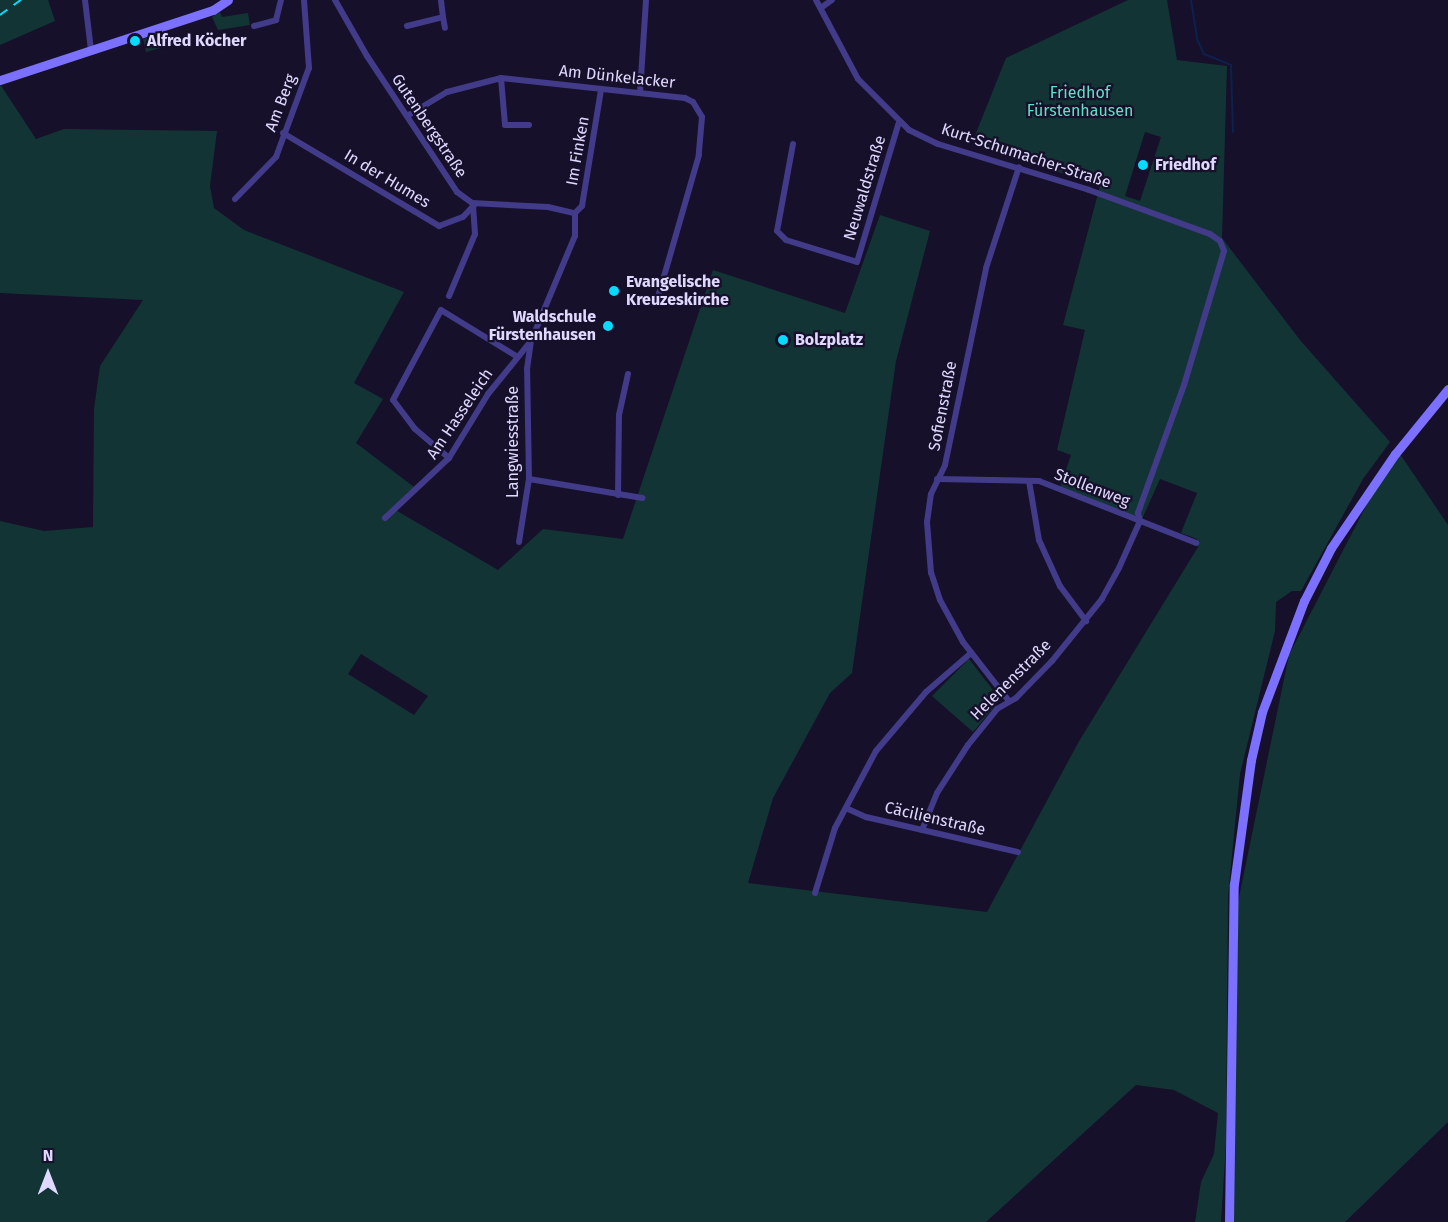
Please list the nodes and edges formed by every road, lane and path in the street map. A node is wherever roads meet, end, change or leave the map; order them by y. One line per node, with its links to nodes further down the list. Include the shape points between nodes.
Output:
1 (85, 0): 15 (street)
2 (228, 0): 15 (main road, via 213,10)
3 (281, 0): 12 (street, via 276,20)
4 (304, 0): 23 (street, Am Berg, via 309,68)
5 (335, 0): 20 (street, Gutenbergstraße)
6 (441, 0): 11 (street)
7 (646, 0): 19 (street)
8 (816, 0): 10 (street, Kurt-Schumacher-Straße)
9 (832, 0): 10 (street)
10 (822, 7): 21 (street, Kurt-Schumacher-Straße, via 858,79)
11 (443, 17): 13 (street); 14 (street)
12 (254, 26)
13 (407, 26)
14 (445, 28)
15 (91, 50): 17 (main road)
16 (501, 78): 18 (street, Am Dünkelacker); 20 (street, Am Dünkelacker, via 447,92); 22 (street, via 505,125)
17 (3, 79)
18 (601, 90): 19 (street, Am Dünkelacker); 28 (street, Im Finken, via 582,206)
19 (640, 93): 30 (street, Am Dünkelacker, via 685,98 699,109 702,117 691,192)
20 (407, 116): 27 (street, Gutenbergstraße, via 457,192)
21 (899, 122): 24 (street, Neuwaldstraße, via 857,262 786,240 777,231); 25 (street, Kurt-Schumacher-Straße, via 938,144)
22 (529, 125)
23 (283, 133): 26 (street, Am Berg, via 270,165); 27 (street, In der Humes, via 438,226 452,223)
24 (793, 144)
25 (1019, 168): 37 (street, Sofienstraße, via 986,268 945,465); 42 (street, Kurt-Schumacher-Straße, via 1210,234 1220,241 1224,251 1184,385 1138,513)
26 (235, 199)
27 (474, 206): 28 (street, via 548,207); 29 (street, via 475,234)
28 (575, 213): 31 (street, Am Hasseleich, via 575,236)
29 (449, 296)
30 (657, 304)
31 (531, 341): 32 (street, Am Hasseleich); 36 (street, Langwiesstraße, via 527,369)
32 (516, 356): 35 (street, Am Hasseleich); 35 (street, via 441,310 393,400 415,429)
33 (628, 374): 39 (street, via 619,415)
34 (1448, 389): 52 (main road, via 1395,454 1331,548 1304,601 1262,712 1247,782 1234,884)
35 (449, 458): 41 (street, Am Hasseleich)
36 (529, 479): 39 (street); 43 (street, Langwiesstraße)
37 (937, 479): 38 (street, Stollenweg); 46 (street, Sofienstraße, via 927,522 930,573 940,600)
38 (1029, 481): 42 (street, Stollenweg); 45 (street, via 1039,540 1060,585)
39 (618, 495): 40 (street)
40 (642, 498)
41 (385, 518)
42 (1140, 521): 44 (street, Stollenweg); 45 (street, Helenenstraße, via 1102,598)
43 (519, 542)
44 (1196, 543)
45 (1086, 621): 47 (street, Helenenstraße)
46 (971, 653): 47 (street, Sofienstraße); 48 (street, via 900,718 876,751)
47 (1009, 701): 49 (street, Helenenstraße, via 997,709 954,765)
48 (848, 809): 49 (street, Cäcilienstraße); 51 (street, via 835,828)
49 (922, 830): 50 (street, Cäcilienstraße)
50 (1018, 852)
51 (815, 893)
52 (1229, 1222)

